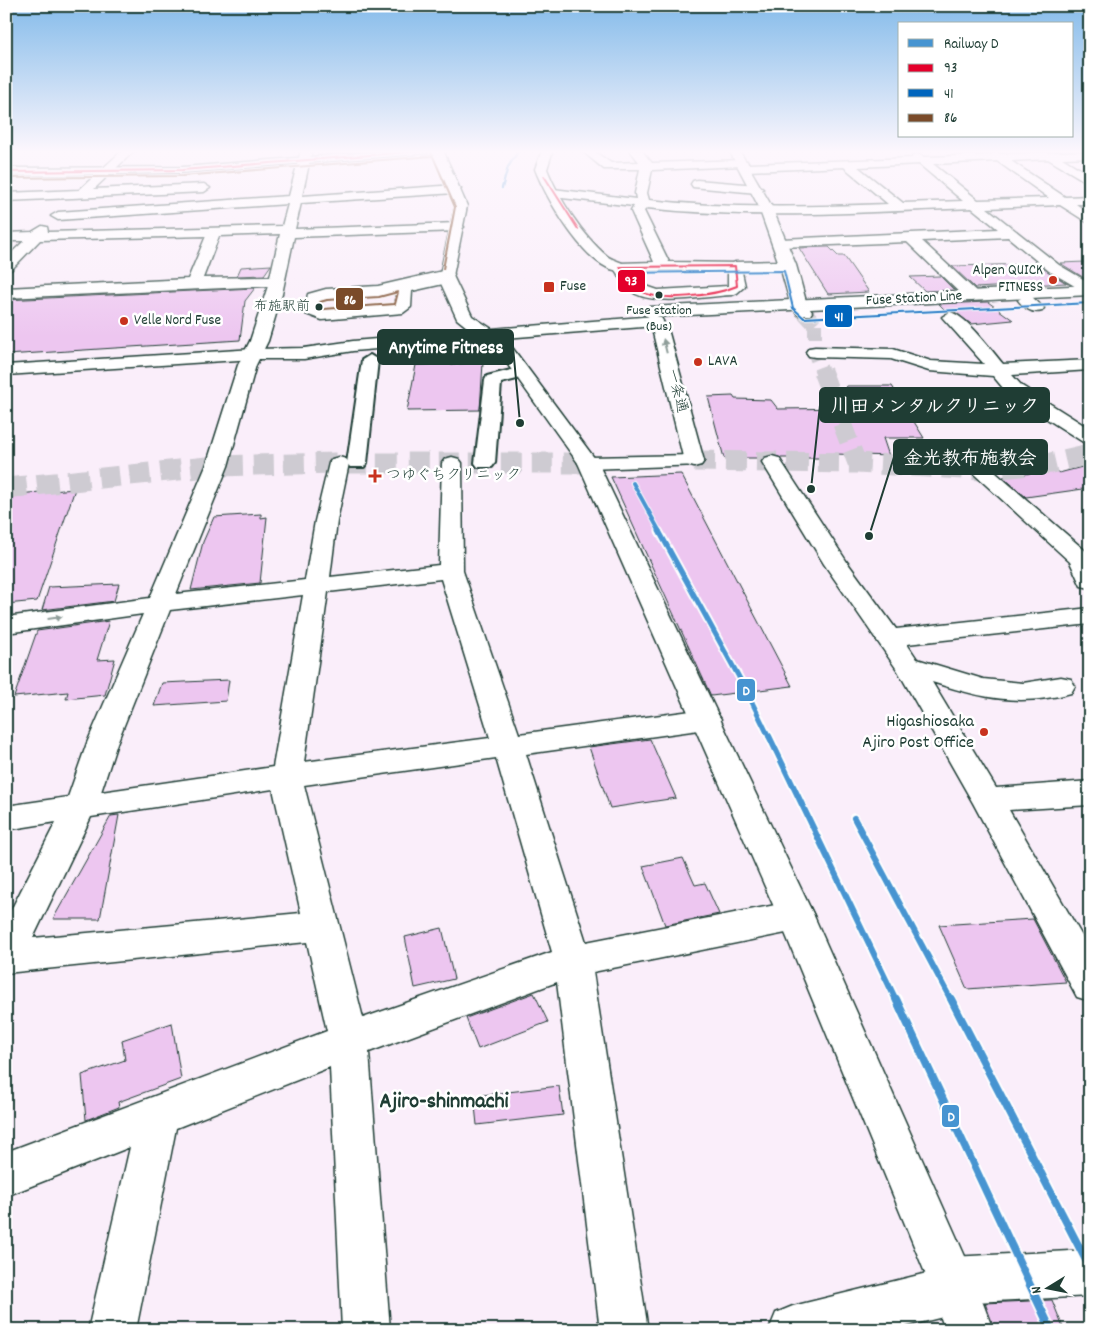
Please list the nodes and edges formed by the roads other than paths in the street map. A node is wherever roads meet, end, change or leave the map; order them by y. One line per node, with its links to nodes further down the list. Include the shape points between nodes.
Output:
1 (62, 212): 12 (street)
2 (93, 212): 12 (street)
3 (225, 212): 15 (street)
4 (292, 212): 16 (street)
5 (460, 212): 14 (street)
6 (566, 212): 26 (street, via 603,259)
7 (638, 212): 28 (street)
8 (766, 212): 22 (street)
9 (823, 212): 21 (street)
10 (984, 212): 17 (street)
11 (1079, 212): 13 (street)
12 (58, 216): 18 (street)
13 (1090, 220)
14 (457, 227): 16 (street, via 401,224); 31 (street)
15 (217, 231): 16 (street); 18 (street); 33 (street)
16 (287, 231): 32 (street)
17 (1010, 233): 20 (street); 29 (street)
18 (35, 236): 19 (street); 25 (street)
19 (6, 237)
20 (910, 237): 21 (street); 36 (street)
21 (852, 240): 22 (street); 23 (street)
22 (781, 243): 24 (street)
23 (866, 252)
24 (789, 264): 27 (street); 38 (street)
25 (7, 266)
26 (620, 266): 27 (street, via 639,290 658,295 732,290 737,286); 28 (street)
27 (735, 266): 28 (street)
28 (664, 267)
29 (1053, 268): 30 (street); 34 (street)
30 (1081, 268)
31 (447, 277): 31 (street, via 405,288 403,307 397,310 322,315 312,310 314,297 326,294 378,291); 41 (street, via 465,319)
32 (276, 281): 33 (street); 43 (street)
33 (194, 283): 35 (street)
34 (1090, 290): 36 (street, Fuse Station Line)
35 (6, 293)
36 (972, 296): 38 (street, Fuse Station Line)
37 (1090, 297): 39 (street, Fuse Station Line)
38 (802, 308): 39 (street, Fuse Station Line); 40 (street, Fuse Station Line)
39 (944, 311): 48 (street)
40 (652, 317): 41 (street, Fuse Station Line); 56 (street, 一条通, one-way to 40, via 694,461 661,333)
41 (487, 334): 43 (street, Fuse Station Line, via 353,346 311,354); 56 (street, via 502,344)
42 (815, 352): 48 (street, via 893,354 929,366)
43 (254, 354): 47 (street, Fuse Station Line); 61 (street, via 247,365 217,466)
44 (370, 360): 53 (street)
45 (1090, 365): 46 (street)
46 (1060, 366): 48 (street); 50 (street)
47 (6, 370)
48 (999, 370): 51 (street, via 1015,390)
49 (511, 375): 55 (street, via 493,380)
50 (1080, 381)
51 (1090, 438)
52 (772, 462): 64 (street, via 806,519)
53 (348, 463): 60 (street, via 326,521)
54 (452, 463): 58 (street)
55 (485, 463)
56 (588, 463): 67 (street)
57 (981, 470): 59 (street, via 1081,558)
58 (451, 571): 60 (street); 68 (street)
59 (1090, 581)
60 (315, 586): 61 (street); 69 (street)
61 (160, 604): 63 (street, one-way to 61); 72 (street, via 102,743)
62 (1090, 616): 64 (street)
63 (6, 625)
64 (888, 638): 65 (street)
65 (907, 665): 66 (street, via 982,688 1023,692); 71 (street)
66 (1061, 686)
67 (706, 719): 68 (street); 74 (street)
68 (508, 746): 69 (street); 77 (street)
69 (286, 776): 72 (street); 75 (street)
70 (1090, 793): 71 (street)
71 (988, 800): 78 (street)
72 (81, 805): 73 (street); 76 (street)
73 (6, 818)
74 (796, 916): 77 (street); 83 (street)
75 (322, 926): 76 (street); 79 (street)
76 (7, 956)
77 (573, 960): 79 (street); 86 (street)
78 (1090, 986)
79 (349, 1041): 80 (street); 85 (street)
80 (158, 1115): 81 (street); 84 (street)
81 (6, 1174)
82 (1090, 1274): 83 (street)
83 (958, 1300): 87 (street)
84 (112, 1330)
85 (366, 1330)
86 (624, 1330)
87 (793, 1330)

